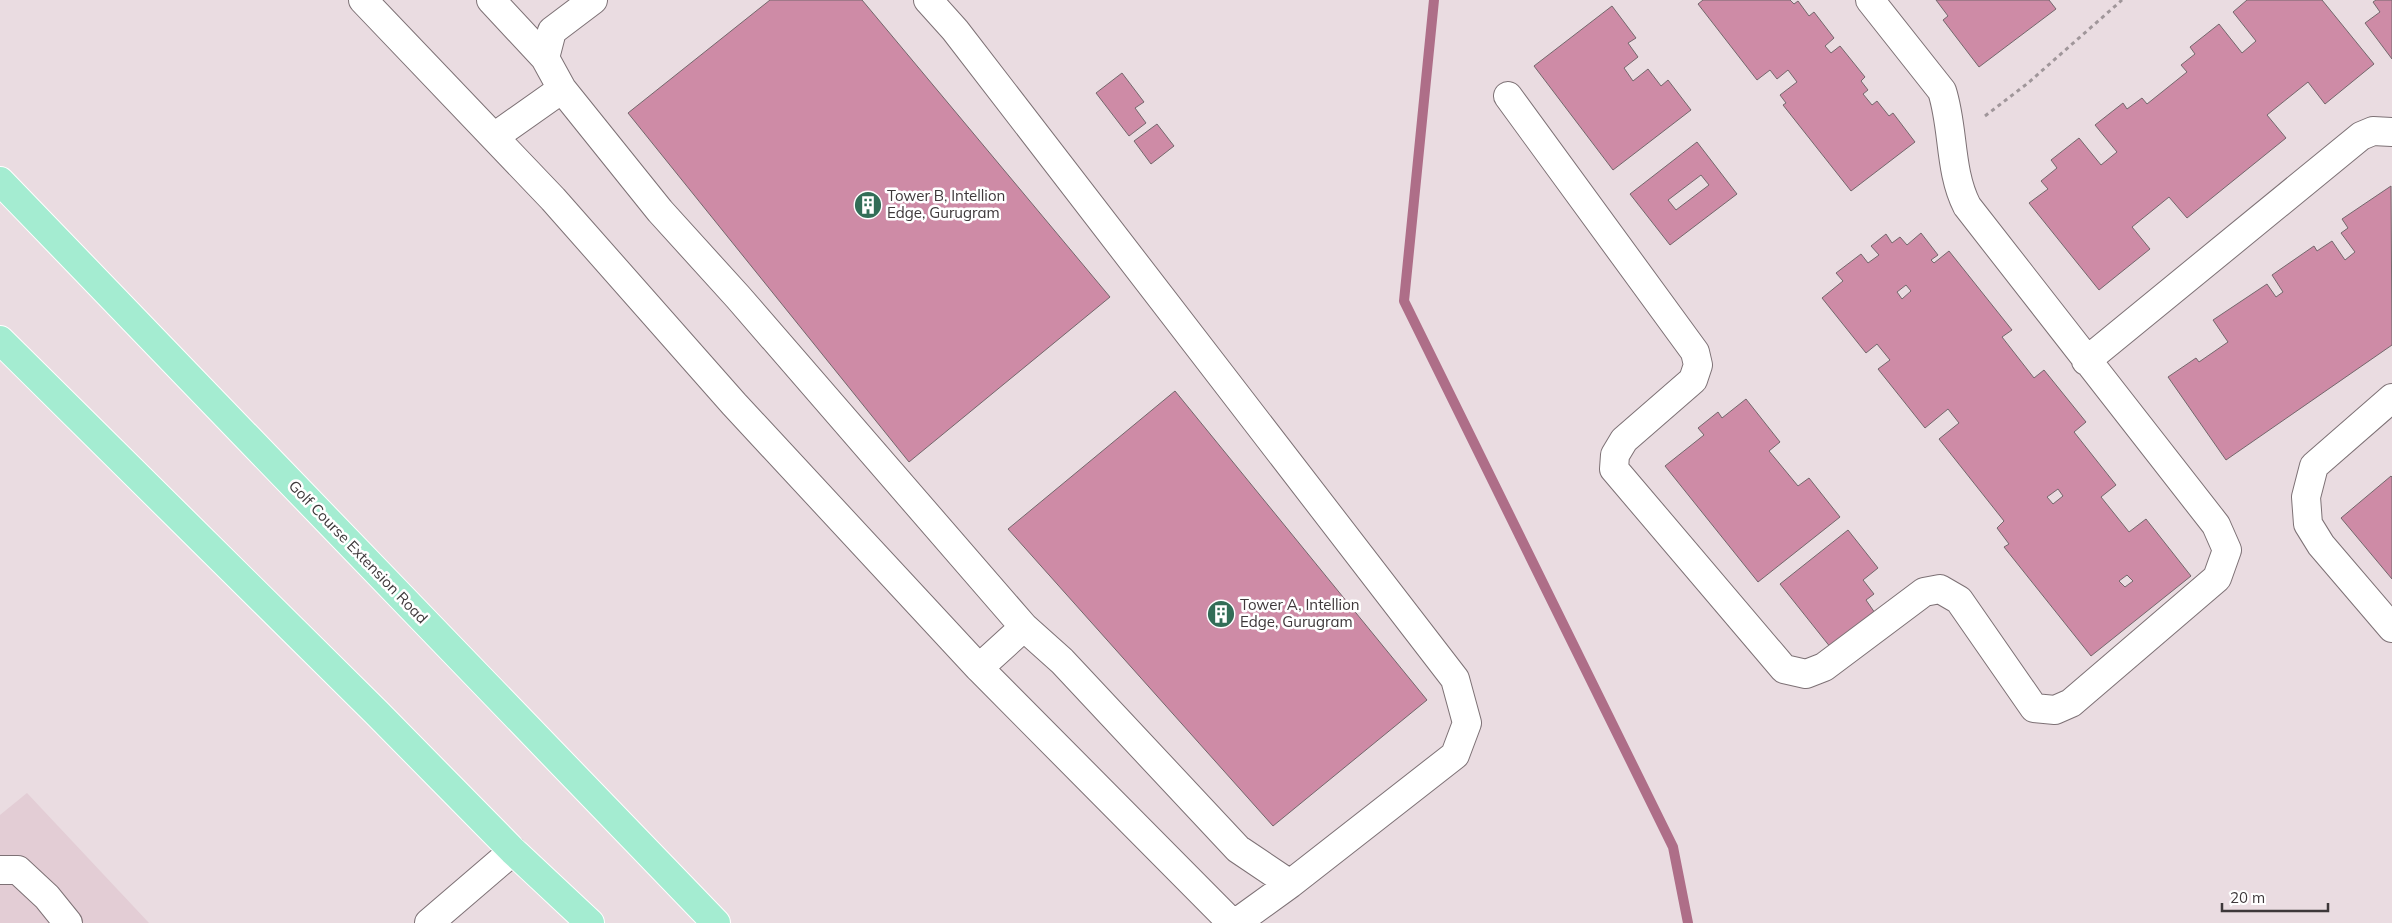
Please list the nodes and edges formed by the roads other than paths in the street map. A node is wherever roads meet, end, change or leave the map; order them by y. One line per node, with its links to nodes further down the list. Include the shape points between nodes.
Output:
1 (364, 0): 10 (street)
2 (491, 0): 6 (street)
3 (593, 0): 6 (street, via 552,30)
4 (928, 0): 20 (street, via 955,30 1455,679 1467,723 1455,755)
5 (1870, 0): 13 (street, via 1942,91 1960,192 1967,206)
6 (545, 58): 7 (street)
7 (562, 89): 10 (street); 15 (street, via 660,211)
8 (1508, 96): 13 (street, via 1695,352 1698,366 1693,380 1624,440 1615,455 1614,468 1784,669 1806,674 1824,667 1924,592 1940,589 1959,600 2034,708 2055,710 2071,703 2218,578 2227,550 2216,526)
9 (2392, 132): 13 (street, via 2373,131 2362,136)
10 (494, 137): 17 (street, via 553,198 734,404)
11 (0, 181): 24 (main road, Golf Course Extension Road)
12 (0, 340): 18 (main road)
13 (2086, 361)
14 (2392, 398): 16 (street, via 2314,466 2306,497 2308,524 2321,545)
15 (1024, 627): 17 (street); 20 (street, via 1062,661 1238,849)
16 (2392, 628)
17 (979, 668): 25 (street)
18 (513, 851): 22 (street); 23 (main road)
19 (0, 870): 21 (street, via 18,870 47,897)
20 (1290, 884): 26 (street)
21 (68, 923)
22 (429, 923)
23 (590, 923)
24 (716, 923)
25 (1232, 923)
26 (1236, 923)

